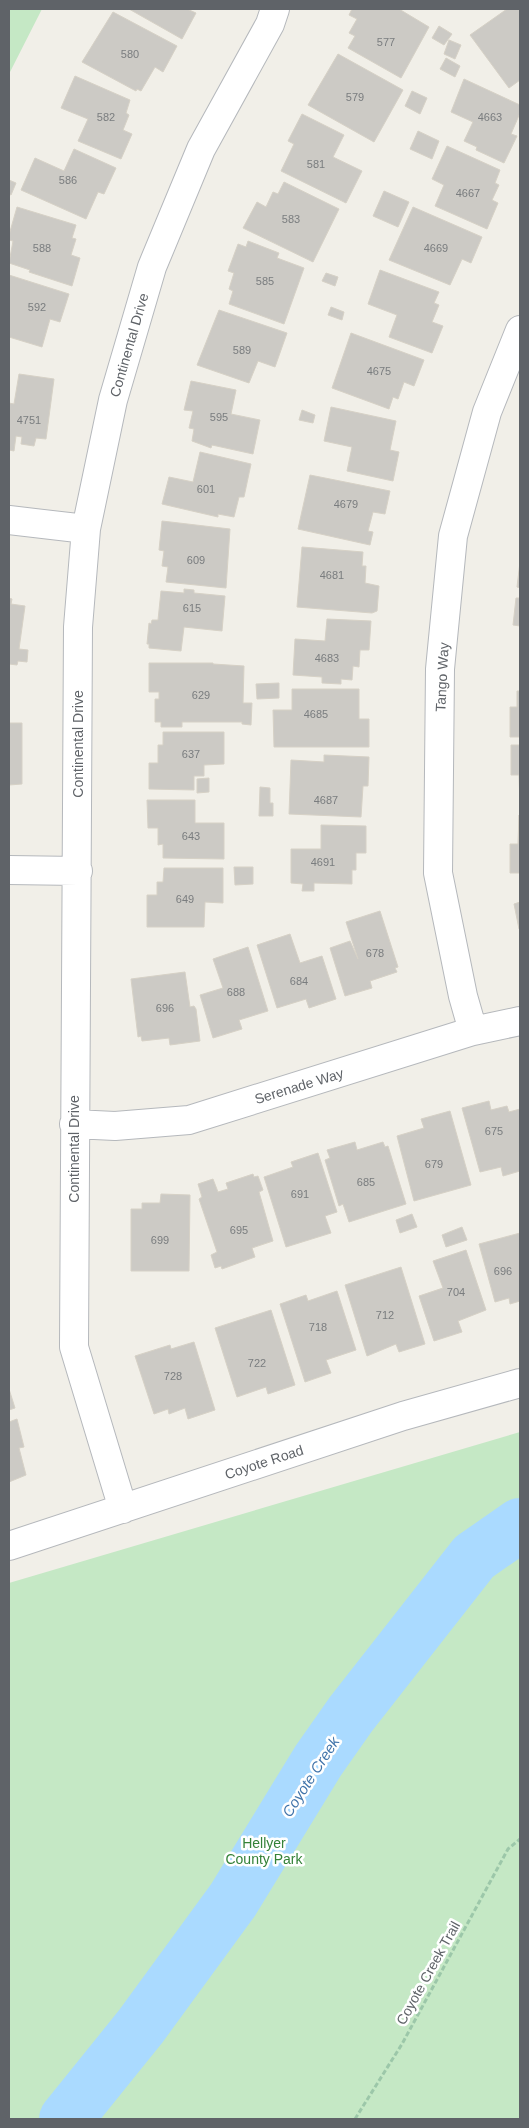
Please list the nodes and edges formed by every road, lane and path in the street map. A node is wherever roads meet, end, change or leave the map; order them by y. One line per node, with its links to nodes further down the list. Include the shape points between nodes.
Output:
1 (275, 9): 4 (street, Continental Drive, via 270,24 201,149 152,267 113,400)
2 (520, 330): 8 (street, Tango Way, via 487,412 453,536 440,669 438,873)
3 (9, 520): 4 (street)
4 (86, 530): 6 (street, Continental Drive, via 78,627)
5 (9, 870): 6 (street)
6 (78, 871): 9 (street, Continental Drive)
7 (520, 1021): 8 (street, Serenade Way)
8 (473, 1031): 9 (street, Serenade Way, via 188,1120 115,1126)
9 (74, 1124): 11 (street, Continental Drive, via 74,1347)
10 (520, 1383): 11 (street, Coyote Road, via 404,1416)
11 (122, 1509): 12 (street, Coyote Road)
12 (9, 1546)
13 (520, 1839): 14 (path, Coyote Creek Trail, via 508,1849 402,2044)
14 (355, 2119)

